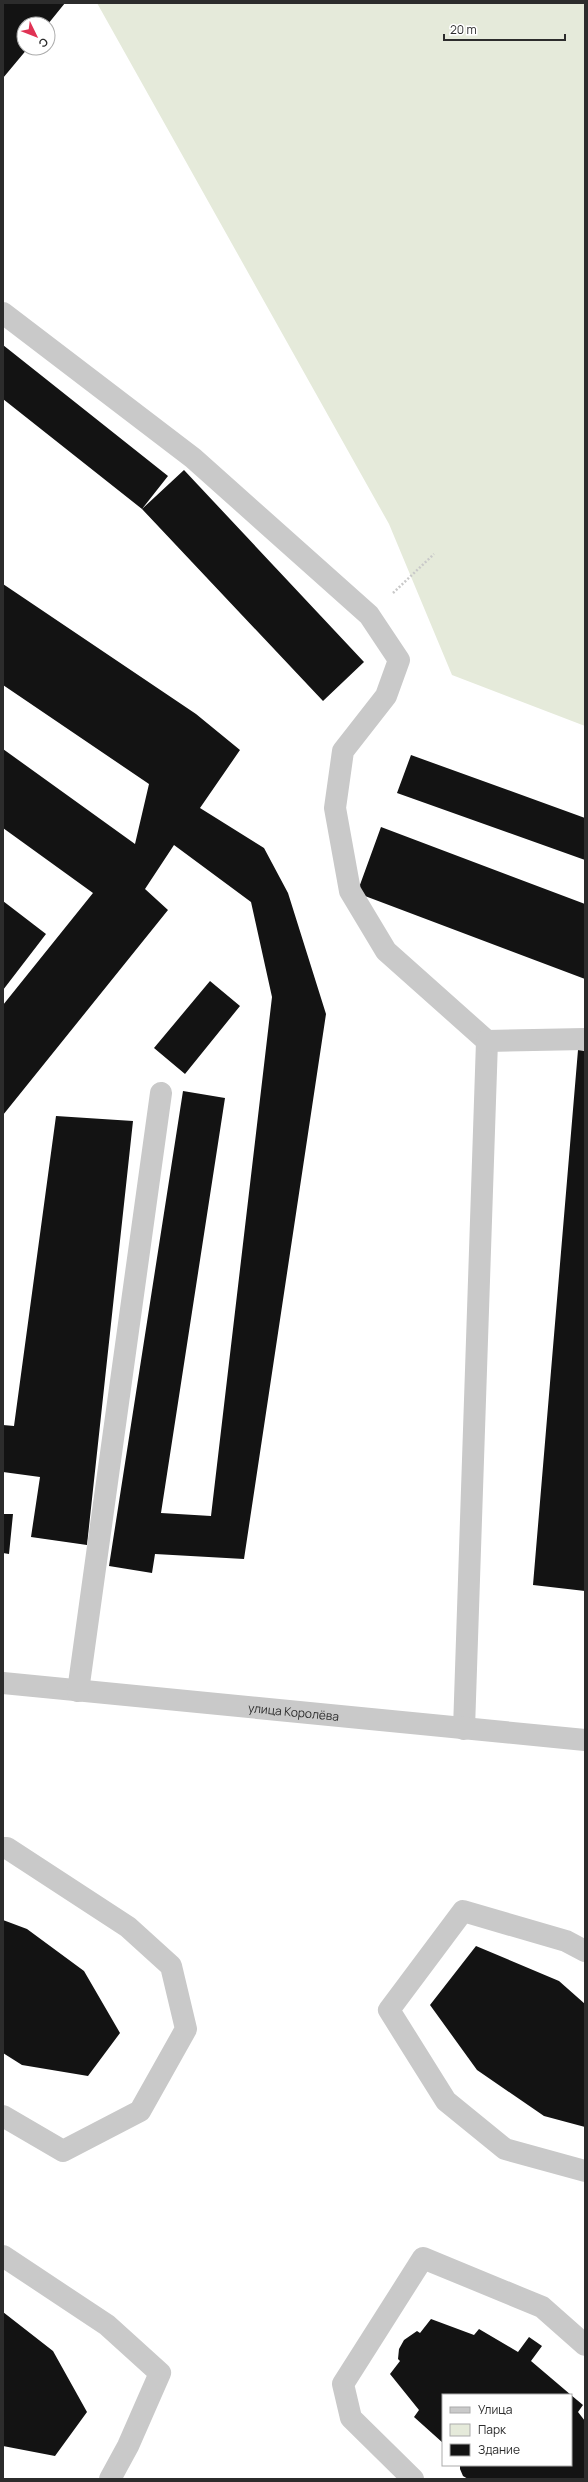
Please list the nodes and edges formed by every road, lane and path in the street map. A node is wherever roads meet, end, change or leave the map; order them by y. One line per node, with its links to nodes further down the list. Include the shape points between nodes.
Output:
1 (3, 313): 3 (street, via 193,458)
2 (434, 554): 3 (path)
3 (369, 615): 5 (street, via 399,660 386,696 343,751 335,808 350,892 386,951)
4 (585, 1039): 5 (street)
5 (488, 1041): 9 (street)
6 (160, 1093): 8 (street)
7 (3, 1683): 8 (street, улица Королёва)
8 (78, 1691): 9 (street, улица Королёва)
9 (464, 1728): 10 (street, улица Королёва)
10 (585, 1740)
11 (3, 1848): 13 (street, via 7,1848 128,1927 171,1966 186,2028 140,2111 62,2151)
12 (585, 1952): 14 (street, via 566,1941 463,1911 389,2010 446,2100 505,2150)
13 (3, 2116)
14 (585, 2171)
15 (3, 2256): 17 (street, via 106,2325 160,2373 128,2446)
16 (585, 2345): 18 (street, via 542,2307 423,2258 343,2384 351,2418)
17 (110, 2479)
18 (413, 2479)

